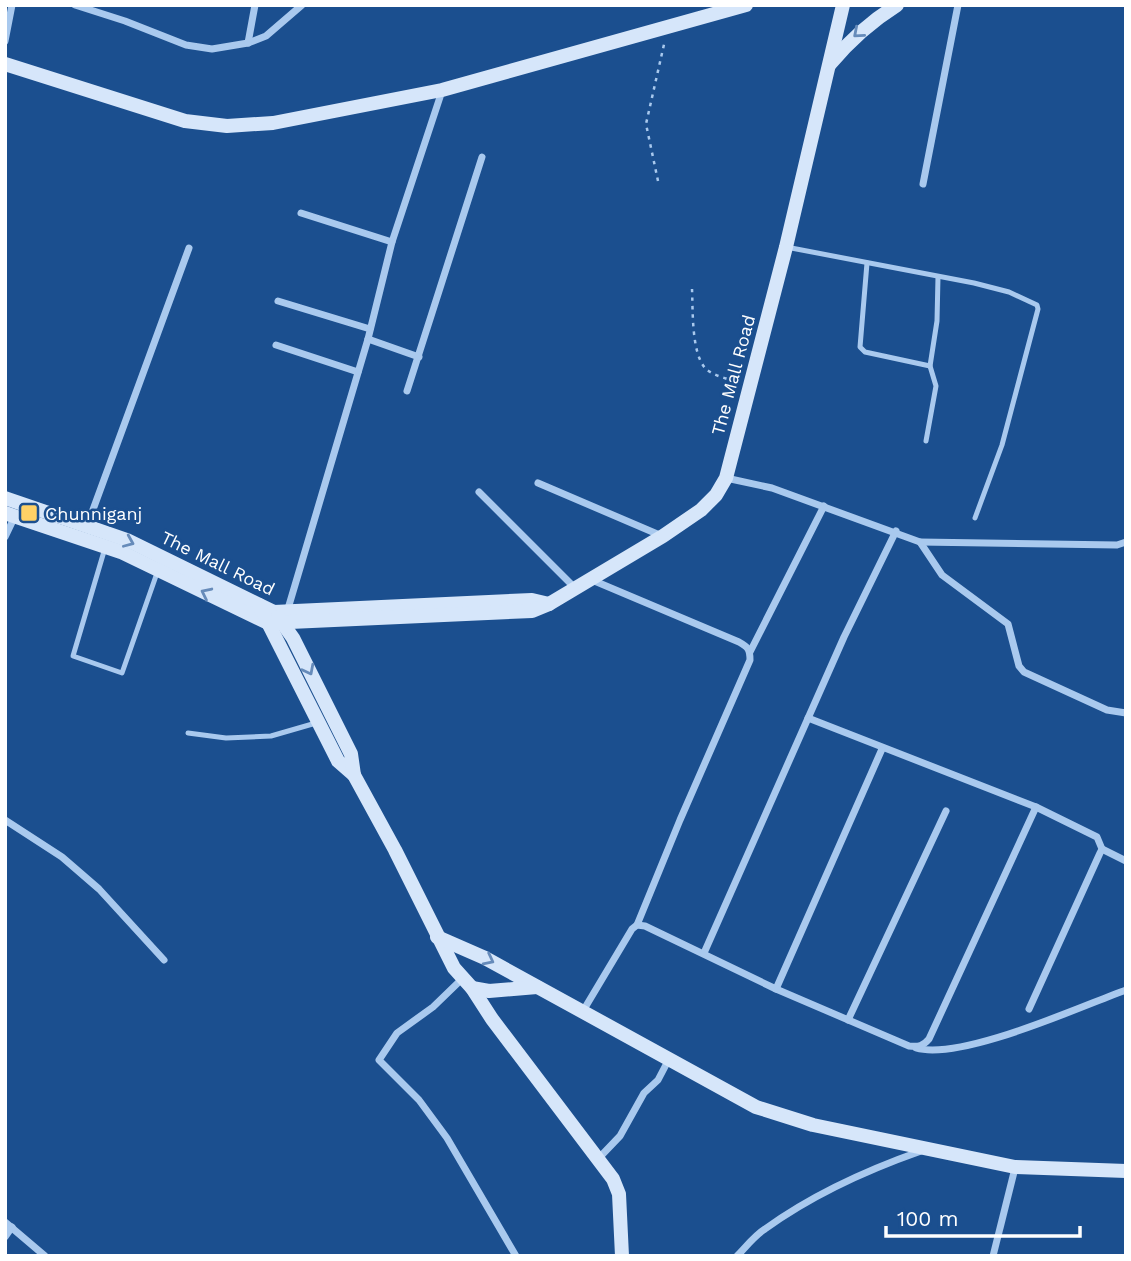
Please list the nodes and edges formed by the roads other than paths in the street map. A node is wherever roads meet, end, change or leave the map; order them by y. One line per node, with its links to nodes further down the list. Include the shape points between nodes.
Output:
1 (12, 5): 9 (street)
2 (75, 5): 10 (street, via 186,45 212,49)
3 (255, 5): 10 (street)
4 (302, 5): 10 (street, via 266,36)
5 (746, 5): 13 (street)
6 (843, 5): 12 (street, The Mall Road)
7 (897, 5): 12 (street, one-way to 12, via 850,40)
8 (958, 5): 15 (street)
9 (5, 41)
10 (248, 43)
11 (5, 64): 13 (street, via 185,121 227,126 273,123)
12 (827, 68): 18 (street, The Mall Road)
13 (442, 90): 17 (street)
14 (482, 158): 26 (street)
15 (923, 184)
16 (301, 213): 17 (street)
17 (392, 243): 23 (street)
18 (786, 247): 20 (lane); 31 (street, The Mall Road)
19 (189, 248): 37 (street)
20 (867, 263): 21 (lane); 27 (lane, via 860,347 865,352)
21 (938, 276): 27 (lane); 36 (lane, via 1009,292 1031,300 1038,309 1002,445)
22 (278, 300): 23 (street)
23 (370, 329): 24 (street)
24 (368, 339): 26 (street); 28 (street)
25 (276, 345): 28 (street)
26 (419, 357): 29 (street)
27 (930, 366): 30 (lane, via 936,392)
28 (358, 372): 47 (street)
29 (407, 391)
30 (926, 441)
31 (726, 478): 34 (street); 39 (street, The Mall Road, via 701,510)
32 (538, 482): 39 (street)
33 (479, 492): 46 (street)
34 (824, 506): 38 (street); 48 (street)
35 (11, 507): 37 (street, The Mall Road); 40 (street); 43 (street, The Mall Road)
36 (975, 518)
37 (87, 526): 47 (street, The Mall Road, one-way to 47, via 127,540)
38 (896, 531): 41 (street); 50 (street)
39 (663, 536): 45 (street, The Mall Road)
40 (5, 537)
41 (920, 542): 42 (street); 49 (street, via 942,575 1008,624 1024,672 1107,710)
42 (1126, 542)
43 (106, 547): 44 (street, The Mall Road); 44 (lane, via 73,656 122,673)
44 (158, 570): 47 (street, The Mall Road, one-way to 44)
45 (591, 579): 46 (street, The Mall Road); 48 (street, via 739,642)
46 (575, 588): 47 (street, The Mall Road, via 532,611)
47 (278, 617): 51 (street); 54 (street, one-way to 54, via 351,754)
48 (750, 652): 60 (street)
49 (1126, 713)
50 (808, 718): 53 (street); 62 (street)
51 (319, 722): 52 (lane, via 271,736 226,738); 54 (street, via 338,761)
52 (188, 733)
53 (882, 749): 55 (street); 66 (street)
54 (354, 775): 61 (street)
55 (1036, 807): 58 (street, via 1093,834); 71 (street, via 929,1039 924,1045)
56 (946, 811): 70 (street)
57 (5, 820): 63 (street, via 62,857 99,889)
58 (1102, 849): 59 (street); 68 (street)
59 (1126, 861)
60 (637, 925): 62 (street); 69 (street)
61 (437, 937): 64 (street); 65 (street, one-way to 65)
62 (704, 953): 66 (street)
63 (164, 960)
64 (467, 983): 65 (street, via 489,991); 74 (street); 81 (street, via 397,1033 379,1060 419,1100 447,1138)
65 (539, 987): 69 (street)
66 (776, 989): 70 (street)
67 (1126, 990): 71 (street, via 976,1045 929,1052)
68 (1029, 1009)
69 (583, 1011): 72 (street)
70 (848, 1020): 71 (street)
71 (909, 1046)
72 (669, 1059): 73 (street, via 756,1107 813,1125); 74 (street, via 620,1136)
73 (925, 1149): 75 (street); 83 (street, via 859,1174 764,1229)
74 (598, 1159): 82 (street, via 618,1194)
75 (1015, 1167): 76 (street); 84 (street)
76 (1126, 1171)
77 (5, 1222): 78 (street)
78 (12, 1227): 79 (street); 80 (street)
79 (5, 1237)
80 (45, 1256)
81 (516, 1256)
82 (622, 1256)
83 (737, 1256)
84 (993, 1256)

